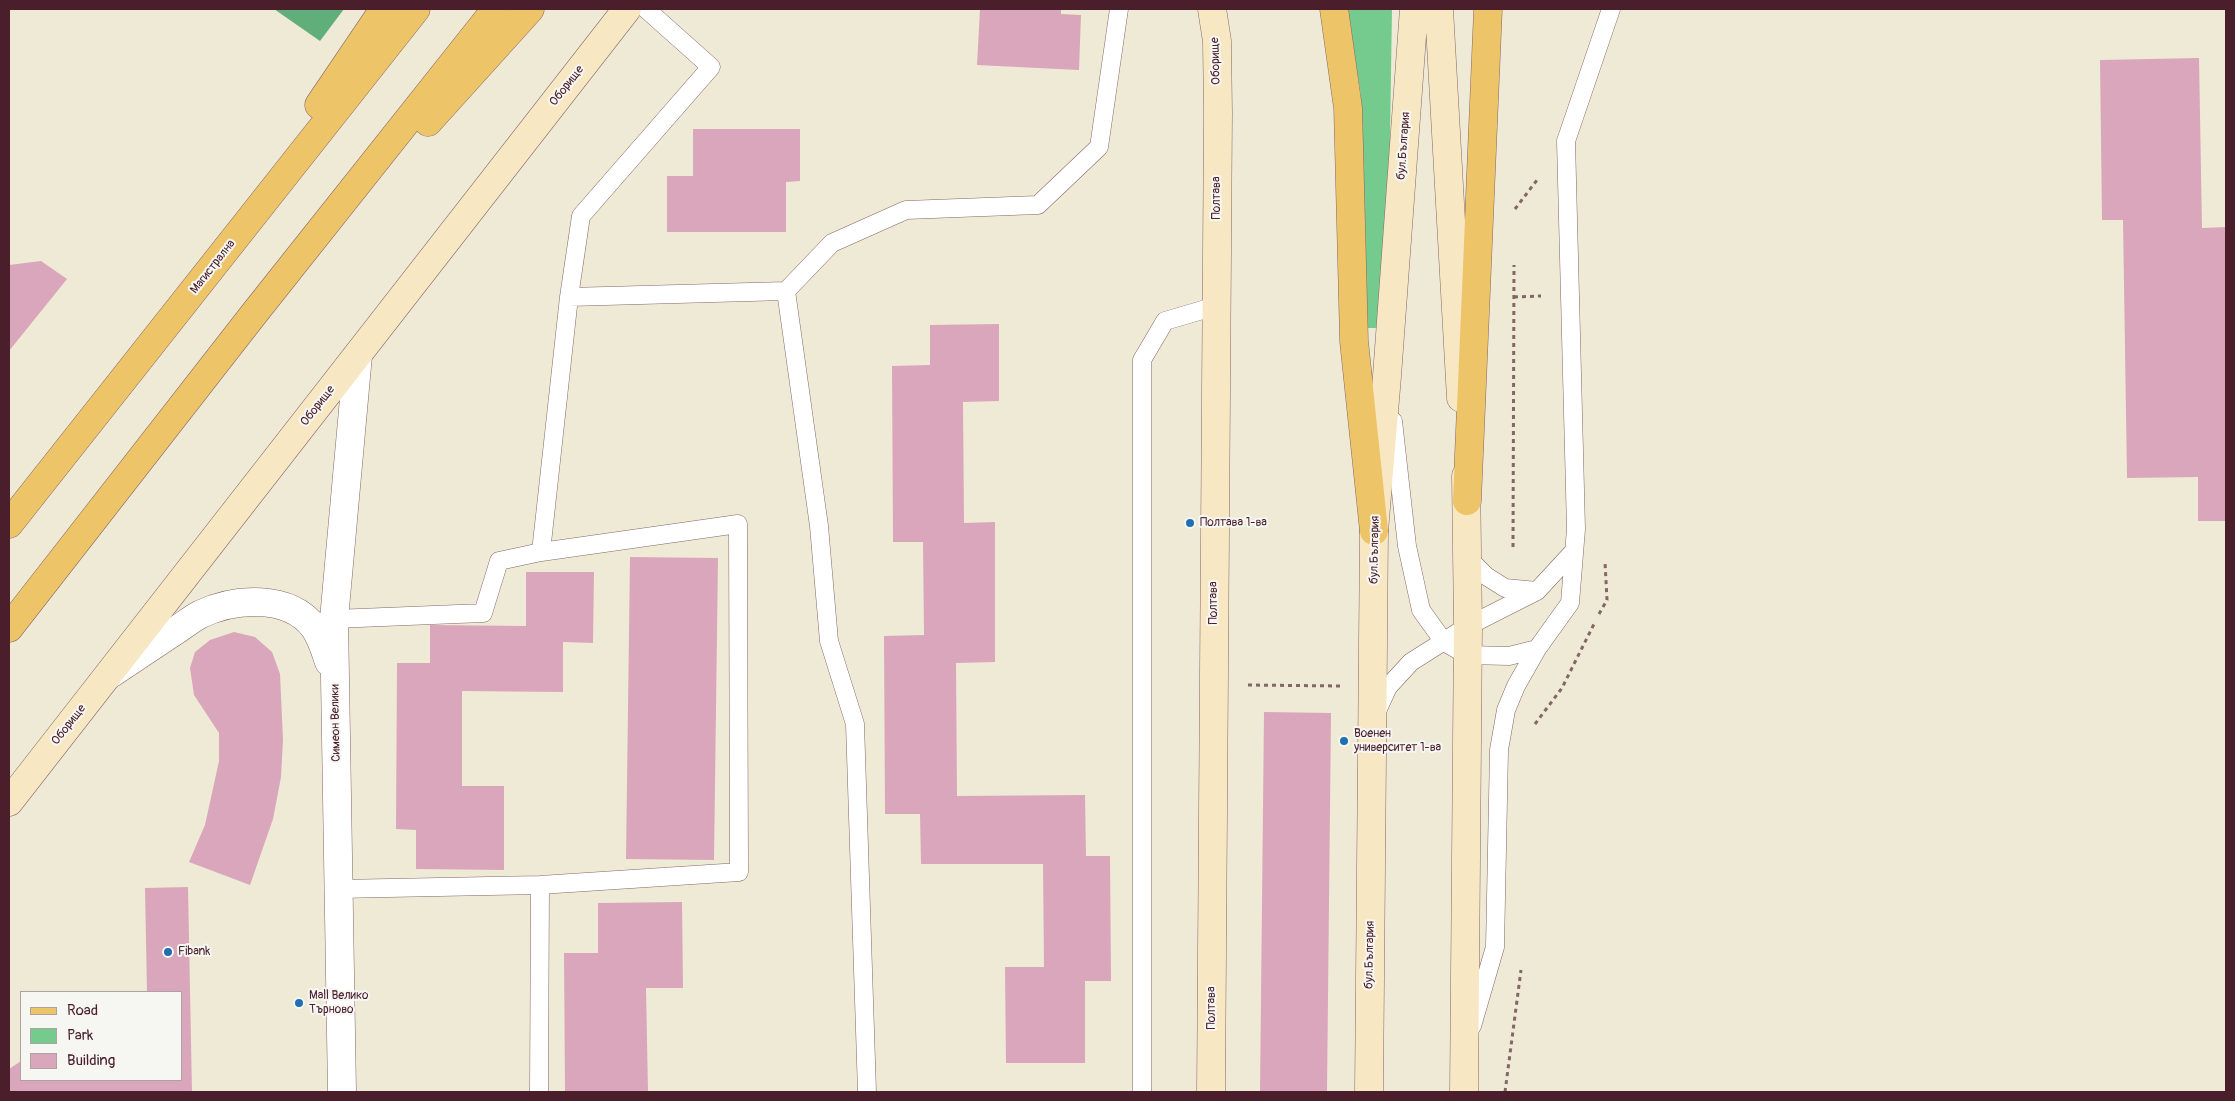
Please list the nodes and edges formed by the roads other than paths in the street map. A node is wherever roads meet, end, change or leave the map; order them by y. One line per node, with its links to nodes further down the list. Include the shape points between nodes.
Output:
1 (384, 9): 15 (main road)
2 (416, 9): 15 (main road, Магистрална)
3 (496, 9): 19 (main road)
4 (530, 9): 19 (main road)
5 (628, 9): 20 (main road, Оборище)
6 (646, 9): 17 (lane, via 711,67 581,216)
7 (1119, 9): 16 (lane, via 1099,148 1038,206 906,210 832,243)
8 (1212, 9): 14 (main road, Оборище, via 1217,41)
9 (1334, 9): 24 (main road, via 1348,108 1354,341)
10 (1414, 9): 21 (main road, бул.България)
11 (1439, 9): 22 (main road)
12 (1488, 9): 22 (main road)
13 (1611, 9): 25 (lane, via 1566,141)
14 (1218, 113): 18 (main road, Полтава)
15 (206, 277): 23 (main road, Магистрална)
16 (786, 291): 17 (lane); 44 (lane, via 819,526 829,641 855,724)
17 (569, 298): 26 (lane)
18 (1216, 306): 45 (lane, via 1165,320 1142,360); 46 (main road, Полтава)
19 (253, 315): 31 (main road)
20 (358, 355): 29 (street, Симеон Велики); 35 (main road, Оборище)
21 (1388, 376): 24 (main road, бул.България); 32 (lane, via 1407,546 1421,610)
22 (1467, 502): 27 (main road)
23 (9, 524)
24 (1374, 531): 37 (main road, бул.България)
25 (1574, 551): 28 (lane); 33 (lane, via 1570,603)
26 (541, 552): 29 (lane, via 499,561 483,612); 39 (lane, via 738,524 739,872)
27 (1468, 558): 28 (lane, via 1486,576 1506,588); 30 (main road)
28 (1537, 591): 30 (lane)
29 (334, 619): 36 (street, Симеон Велики)
30 (1468, 626): 32 (lane); 34 (main road)
31 (9, 628)
32 (1444, 642): 34 (lane); 37 (lane, via 1411,662 1388,687)
33 (1536, 649): 34 (lane, via 1509,656); 41 (lane, via 1506,710 1500,742 1495,947)
34 (1467, 655): 41 (main road)
35 (107, 677): 36 (street, via 200,615 220,606 243,602 287,607 301,615 314,627); 38 (main road, Оборище)
36 (335, 683): 40 (street, Симеон Велики)
37 (1372, 720): 47 (main road, бул.България)
38 (9, 802)
39 (540, 885): 40 (lane); 43 (lane)
40 (338, 889): 42 (street, Симеон Велики)
41 (1464, 1054): 48 (main road)
42 (342, 1092)
43 (539, 1092)
44 (867, 1092)
45 (1142, 1092)
46 (1212, 1092)
47 (1369, 1092)
48 (1464, 1092)

